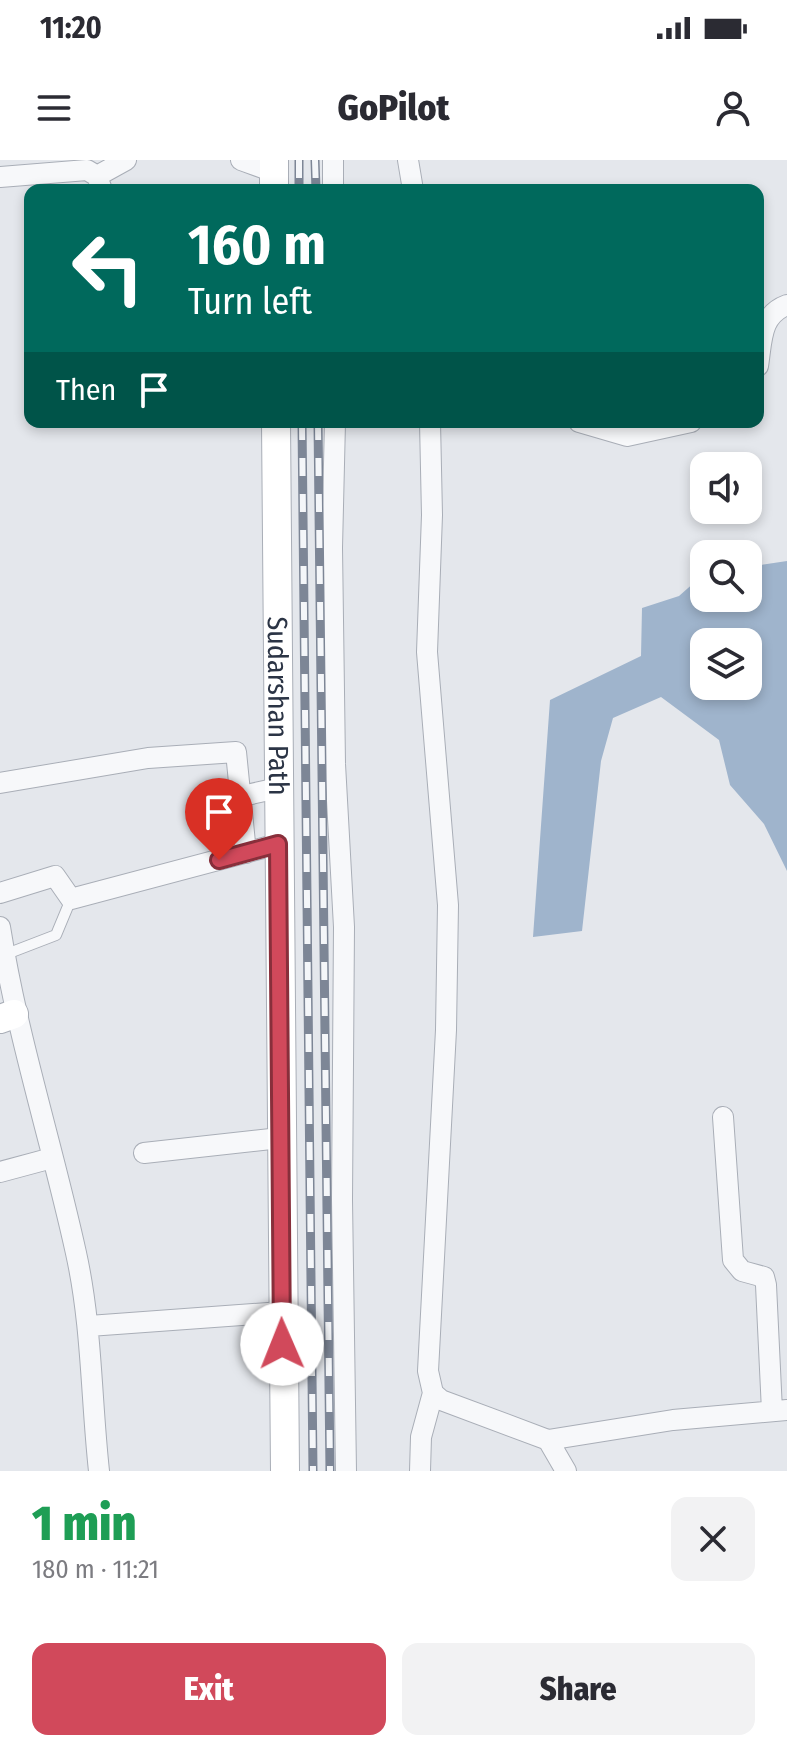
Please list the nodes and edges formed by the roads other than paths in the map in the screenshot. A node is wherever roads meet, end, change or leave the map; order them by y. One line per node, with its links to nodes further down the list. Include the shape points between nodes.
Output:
1 (126, 160): 7 (street)
2 (241, 160): 5 (street)
3 (333, 160): 8 (street)
4 (408, 160): 9 (street)
5 (274, 174)
6 (0, 177): 7 (street, via 87,170)
7 (100, 183)
8 (333, 184)
9 (412, 184)
10 (787, 305): 11 (street)
11 (764, 325)
12 (276, 428): 18 (main road, Sudarshan Path)
13 (335, 428): 39 (street, via 332,548 344,927)
14 (430, 428): 34 (street, via 427,666 448,905 428,1371)
15 (600, 428): 16 (street, via 627,436)
16 (664, 428)
17 (0, 783): 19 (street, via 148,758 231,751 238,756)
18 (278, 788): 19 (street); 20 (main road, Sudarshan Path)
19 (242, 796): 21 (street)
20 (278, 844): 21 (street); 28 (main road, Sudarshan Path)
21 (246, 853): 23 (street)
22 (0, 893): 23 (street, via 55,876)
23 (71, 899): 25 (lane, via 56,935)
24 (0, 927): 25 (street)
25 (4, 955): 26 (street)
26 (7, 1016): 30 (street)
27 (723, 1117): 35 (street, via 733,1260 742,1271 764,1277)
28 (280, 1138): 29 (street); 32 (main road, Sudarshan Path)
29 (144, 1153)
30 (52, 1158): 31 (street); 33 (street)
31 (0, 1172)
32 (282, 1312): 33 (street); 38 (main road, Sudarshan Path)
33 (89, 1326): 37 (street)
34 (433, 1393): 36 (street); 40 (street, via 421,1437)
35 (779, 1410): 36 (street)
36 (548, 1440): 41 (street)
37 (99, 1471)
38 (285, 1471)
39 (346, 1471)
40 (420, 1471)
41 (566, 1471)

